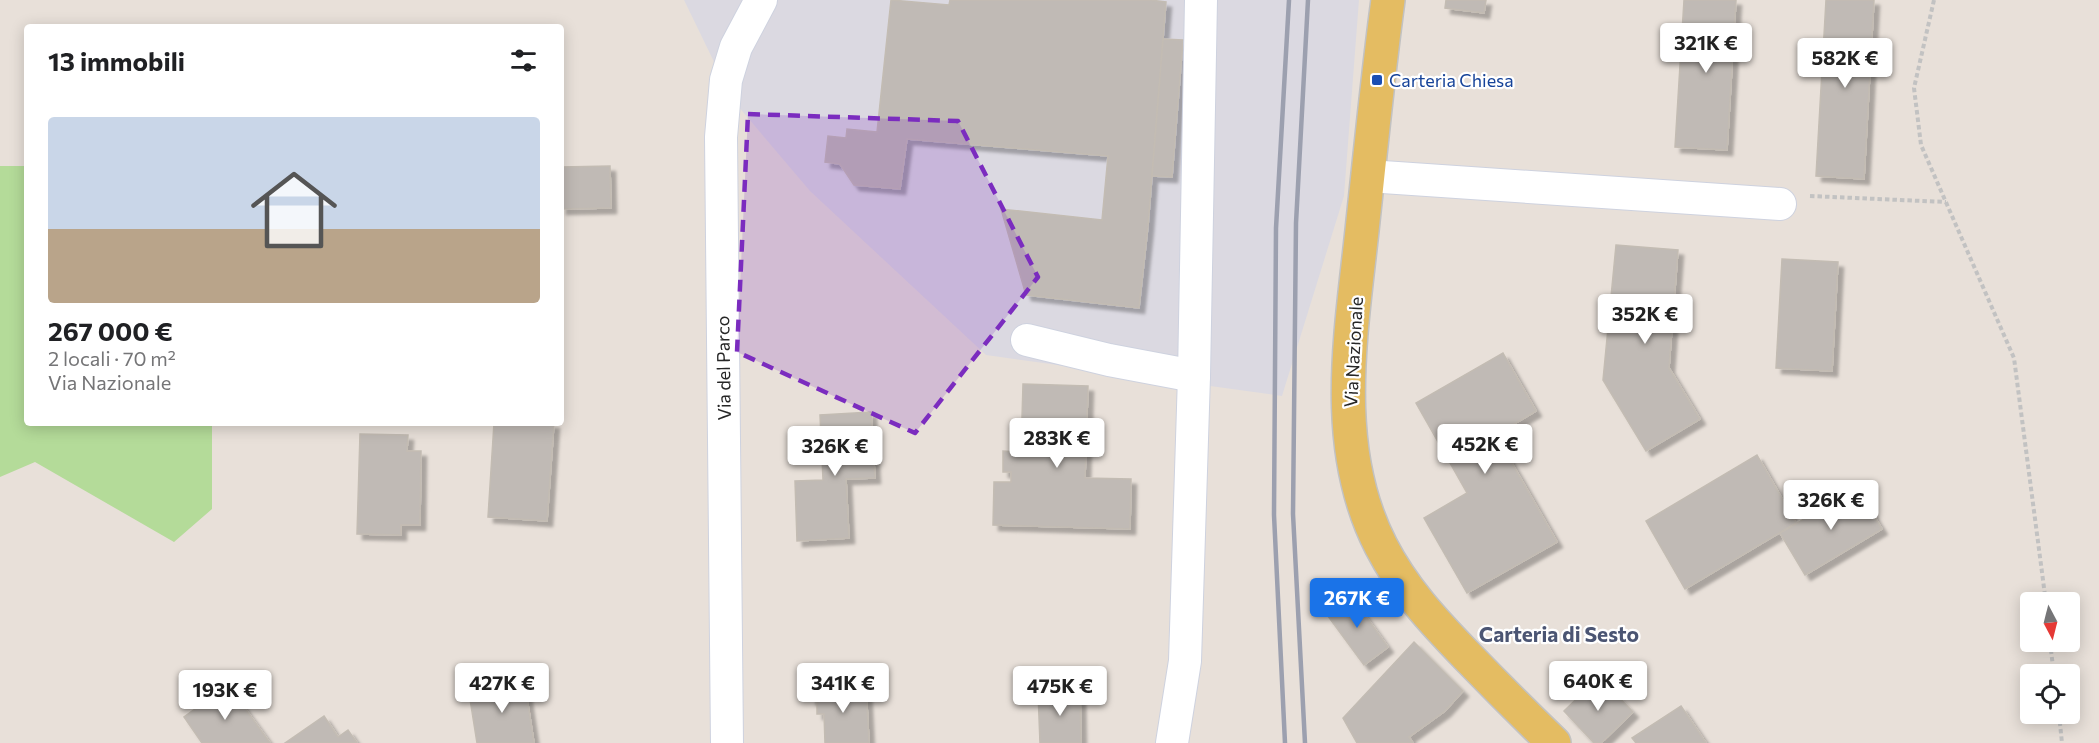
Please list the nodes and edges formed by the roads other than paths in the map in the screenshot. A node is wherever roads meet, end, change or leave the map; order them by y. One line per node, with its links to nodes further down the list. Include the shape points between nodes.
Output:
1 (761, 0): 8 (street, Via del Parco, via 736,47 726,80 721,138)
2 (1201, 0): 7 (street)
3 (1388, 0): 4 (main road, Via Nazionale)
4 (1368, 176): 5 (street); 10 (main road, Via Nazionale, via 1349,356 1348,408 1353,460 1363,503 1395,572 1426,613)
5 (1780, 204)
6 (1027, 340): 7 (street)
7 (1194, 376): 9 (street, via 1185,661)
8 (727, 743)
9 (1172, 743)
10 (1554, 743)

